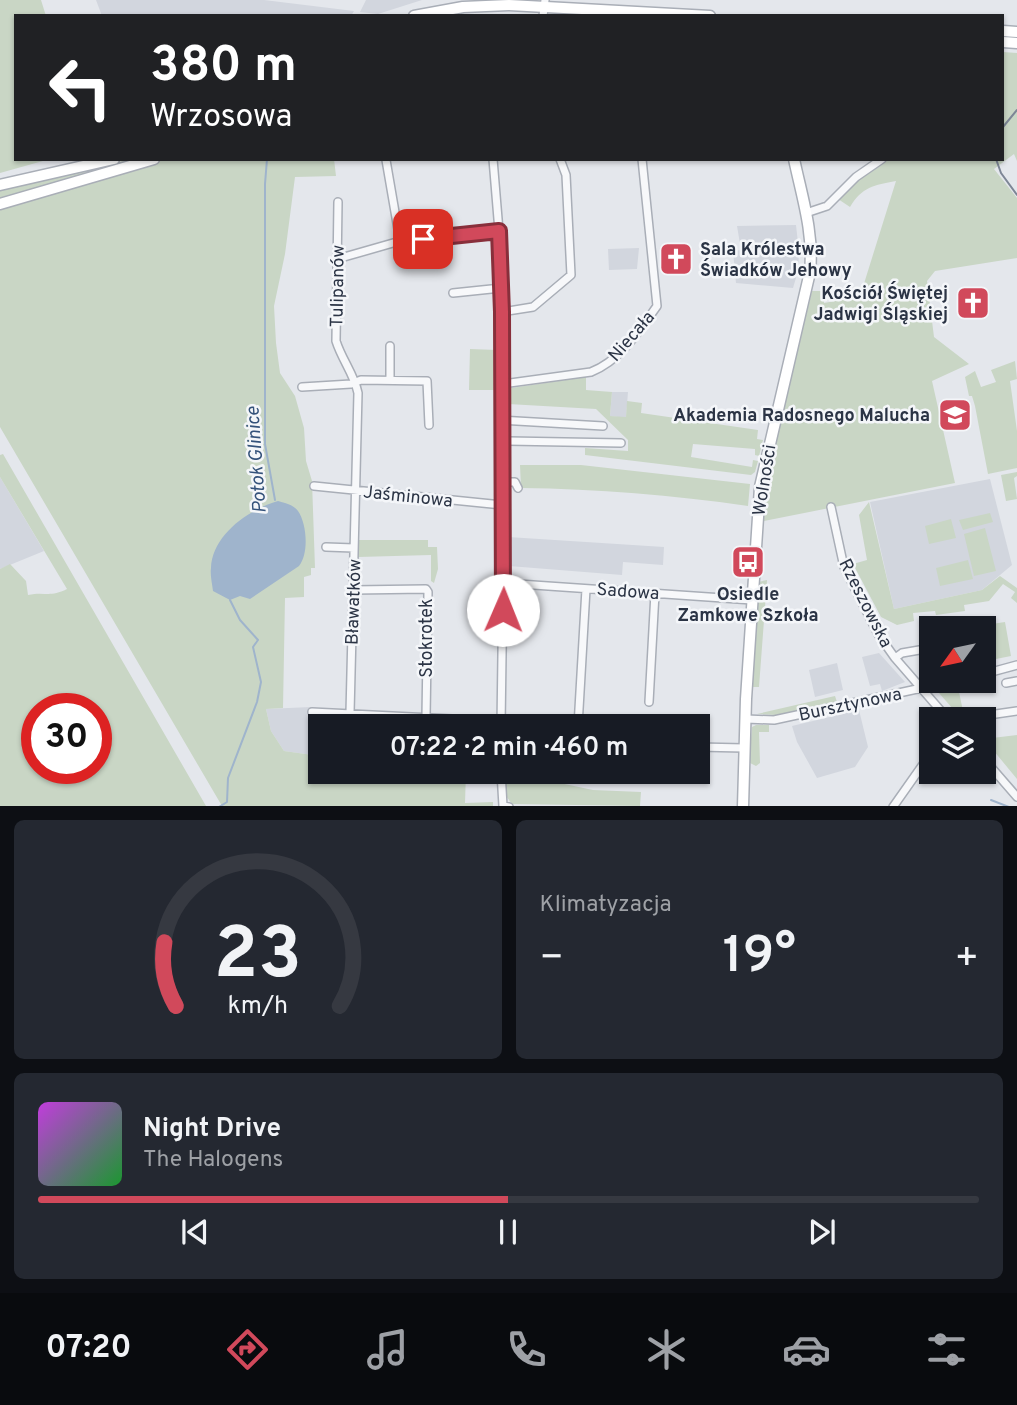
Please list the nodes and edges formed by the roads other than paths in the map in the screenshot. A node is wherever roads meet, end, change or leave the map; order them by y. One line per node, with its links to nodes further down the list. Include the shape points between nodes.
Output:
1 (544, 8): 2 (street, via 486,5); 3 (street)
2 (445, 13)
3 (668, 14)
4 (106, 161): 12 (street)
5 (147, 161): 14 (street)
6 (386, 161): 17 (street)
7 (493, 161): 16 (street)
8 (561, 161): 21 (street, via 566,175 571,275 533,307)
9 (642, 161): 25 (street, Niecała, via 657,306 603,367)
10 (794, 161): 15 (street, Wolności)
11 (879, 161): 15 (street, via 827,205)
12 (0, 186)
13 (338, 202): 18 (street, Tulipanów)
14 (0, 204)
15 (806, 213): 44 (street, Wolności, via 812,241 810,272 760,487)
16 (499, 231): 17 (street); 19 (street)
17 (400, 241): 18 (street)
18 (337, 260): 24 (street, Tulipanów, via 336,341)
19 (501, 288): 20 (street); 21 (street)
20 (453, 293)
21 (502, 312): 25 (street)
22 (390, 346): 23 (street)
23 (390, 380): 24 (street); 28 (street, via 427,381)
24 (356, 382): 26 (street); 35 (street, Tulipanów)
25 (502, 384): 27 (street)
26 (302, 387)
27 (501, 420): 29 (street); 30 (street)
28 (429, 425)
29 (603, 426)
30 (501, 441): 31 (street); 32 (street)
31 (621, 443)
32 (502, 482): 34 (street, via 515,482); 36 (street)
33 (314, 486): 35 (street, Jaśminowa)
34 (518, 488)
35 (356, 491): 36 (street, Jaśminowa); 39 (street, Bławatków)
36 (502, 505): 40 (street)
37 (831, 507): 46 (street, Rzeszowska, via 846,571)
38 (326, 547): 39 (street)
39 (354, 548): 42 (street, Bławatków)
40 (503, 583): 41 (street, Sadowa); 61 (street)
41 (586, 589): 43 (street, Sadowa); 62 (street)
42 (353, 590): 58 (street, Bławatków); 60 (street, Stokrotek, via 428,592)
43 (655, 593): 44 (street, Sadowa); 54 (street)
44 (752, 600): 64 (street, Wolności)
45 (919, 650): 46 (street)
46 (895, 658): 51 (street, Rzeszowska)
47 (1016, 667): 48 (street)
48 (996, 671)
49 (1017, 681): 50 (street)
50 (1006, 683)
51 (919, 687)
52 (919, 689): 64 (street, Bursztynowa, via 774,720)
53 (925, 693): 55 (street, Rzeszowska)
54 (649, 702)
55 (937, 707)
56 (1017, 711): 63 (street)
57 (313, 712): 58 (street)
58 (349, 713): 59 (street)
59 (368, 714)
60 (426, 714)
61 (501, 714)
62 (579, 714)
63 (996, 714)
64 (746, 719): 66 (street, Wolności)
65 (710, 747): 66 (street)
66 (744, 748): 72 (street, Wolności)
67 (919, 770): 73 (street)
68 (996, 773): 70 (street)
69 (502, 784): 71 (street)
70 (1017, 797)
71 (503, 806)
72 (743, 806)
73 (894, 806)

